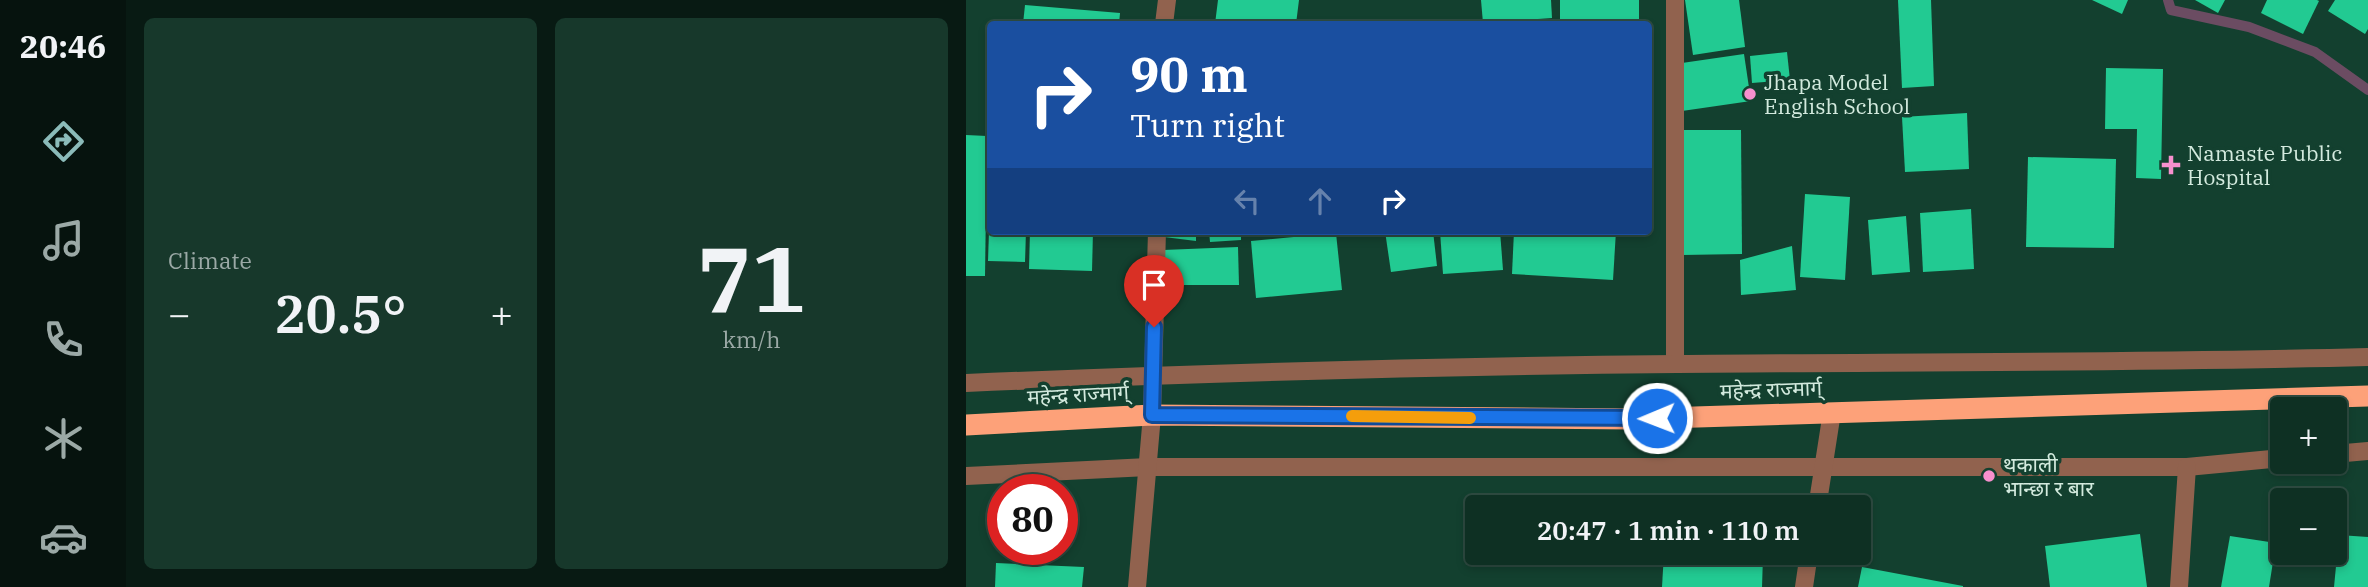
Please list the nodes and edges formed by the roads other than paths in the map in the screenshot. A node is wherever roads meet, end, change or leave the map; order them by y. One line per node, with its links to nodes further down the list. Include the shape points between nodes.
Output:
1 (1167, 0): 3 (street)
2 (1675, 0): 6 (street)
3 (1164, 21)
4 (1157, 235): 7 (street)
5 (2368, 357): 6 (street, via 2087,364)
6 (1675, 364): 7 (street)
7 (1153, 375): 8 (street); 11 (street)
8 (966, 383)
9 (2368, 396): 10 (highway, महेन्द्र राज्मार्ग्)
10 (1832, 412): 11 (highway, महेन्द्र राज्मार्ग्, via 1632,419); 18 (street)
11 (1152, 415): 12 (highway, महेन्द्र राज्मार्ग्); 16 (street)
12 (966, 425)
13 (2368, 451): 14 (street)
14 (2347, 453)
15 (2270, 459): 17 (street)
16 (1148, 467): 18 (street); 19 (street); 22 (street)
17 (2187, 467): 18 (street); 24 (street)
18 (1823, 469): 20 (street)
19 (966, 476)
20 (1818, 495)
21 (1807, 565): 23 (street)
22 (1137, 587)
23 (1804, 587)
24 (2179, 587)

